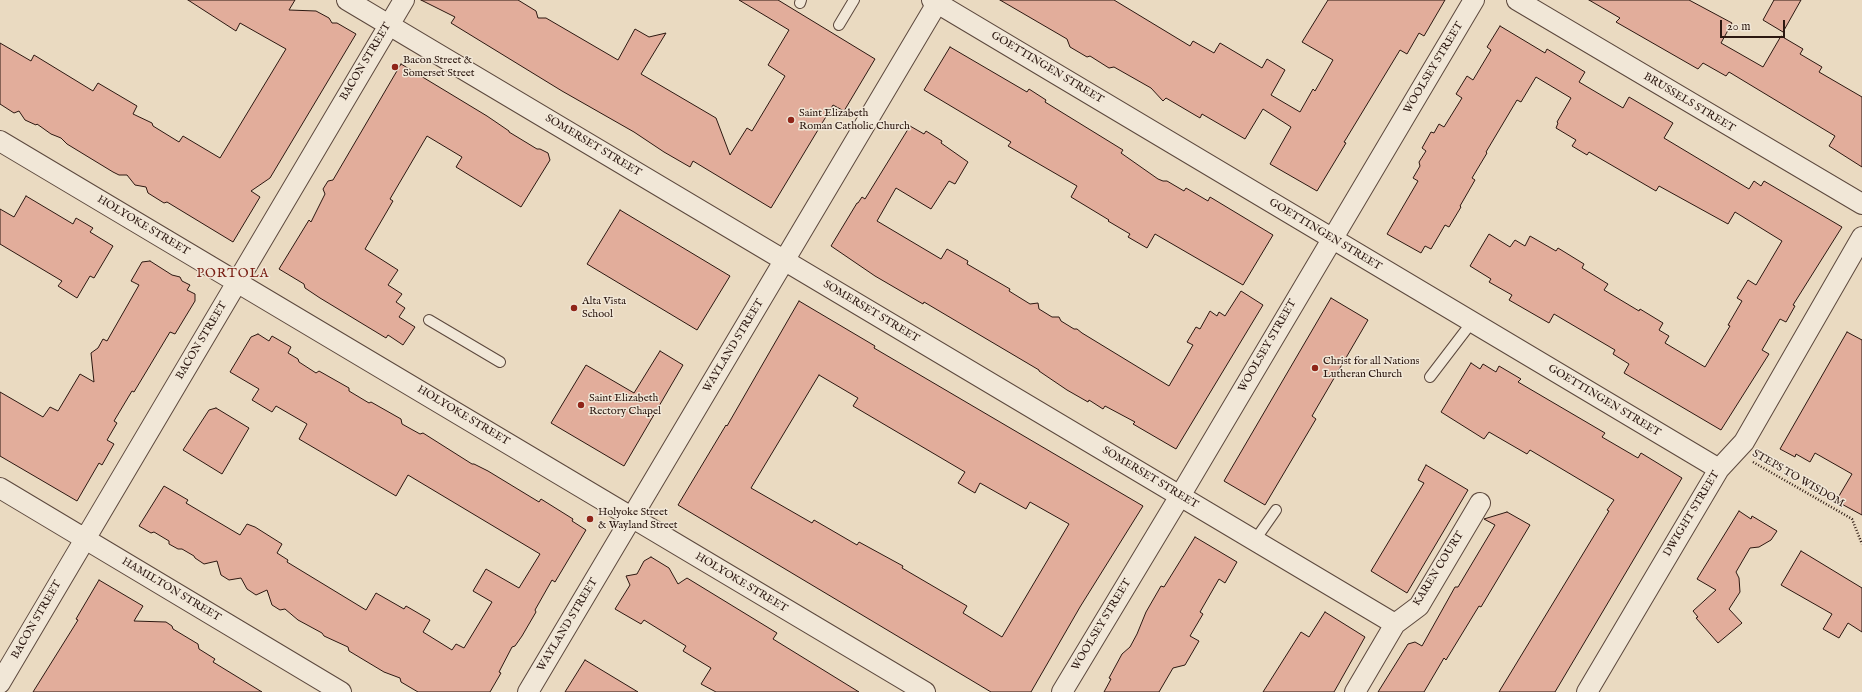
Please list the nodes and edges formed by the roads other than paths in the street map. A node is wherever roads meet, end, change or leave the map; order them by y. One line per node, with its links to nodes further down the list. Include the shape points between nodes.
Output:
1 (347, 0): 7 (street, SOMERSET STREET)
2 (404, 0): 7 (street, BACON STREET)
3 (854, 0): 8 (lane)
4 (1474, 0): 12 (street, WOOLSEY STREET)
5 (1517, 0): 10 (street, BRUSSELS STREET)
6 (936, 1): 12 (street, GOETTINGEN STREET); 13 (street, WAYLAND STREET)
7 (389, 25): 13 (street, SOMERSET STREET); 14 (street, BACON STREET)
8 (839, 25)
9 (0, 140): 14 (street, HOLYOKE STREET)
10 (1862, 204)
11 (1862, 237): 19 (street, DWIGHT STREET, via 1744,442)
12 (1332, 238): 16 (street, GOETTINGEN STREET); 21 (street, WOOLSEY STREET)
13 (785, 260): 21 (street, SOMERSET STREET); 24 (street, WAYLAND STREET)
14 (237, 282): 24 (street, HOLYOKE STREET); 25 (street, BACON STREET)
15 (429, 320): 17 (lane)
16 (1472, 322): 18 (lane); 19 (street, GOETTINGEN STREET)
17 (500, 362)
18 (1430, 377)
19 (1719, 469): 34 (street, DWIGHT STREET)
20 (0, 488): 25 (street, HAMILTON STREET)
21 (1180, 496): 26 (street, SOMERSET STREET); 32 (street, WOOLSEY STREET)
22 (1480, 503): 27 (street, KAREN COURT, via 1419,606)
23 (1276, 510): 26 (lane)
24 (632, 518): 30 (street, WAYLAND STREET); 31 (street, HOLYOKE STREET)
25 (85, 538): 28 (street, BACON STREET); 29 (street, HAMILTON STREET)
26 (1255, 540): 27 (street, SOMERSET STREET)
27 (1395, 624): 33 (street, KAREN COURT)
28 (0, 683)
29 (341, 692)
30 (528, 692)
31 (926, 692)
32 (1062, 692)
33 (1355, 692)
34 (1587, 692)

